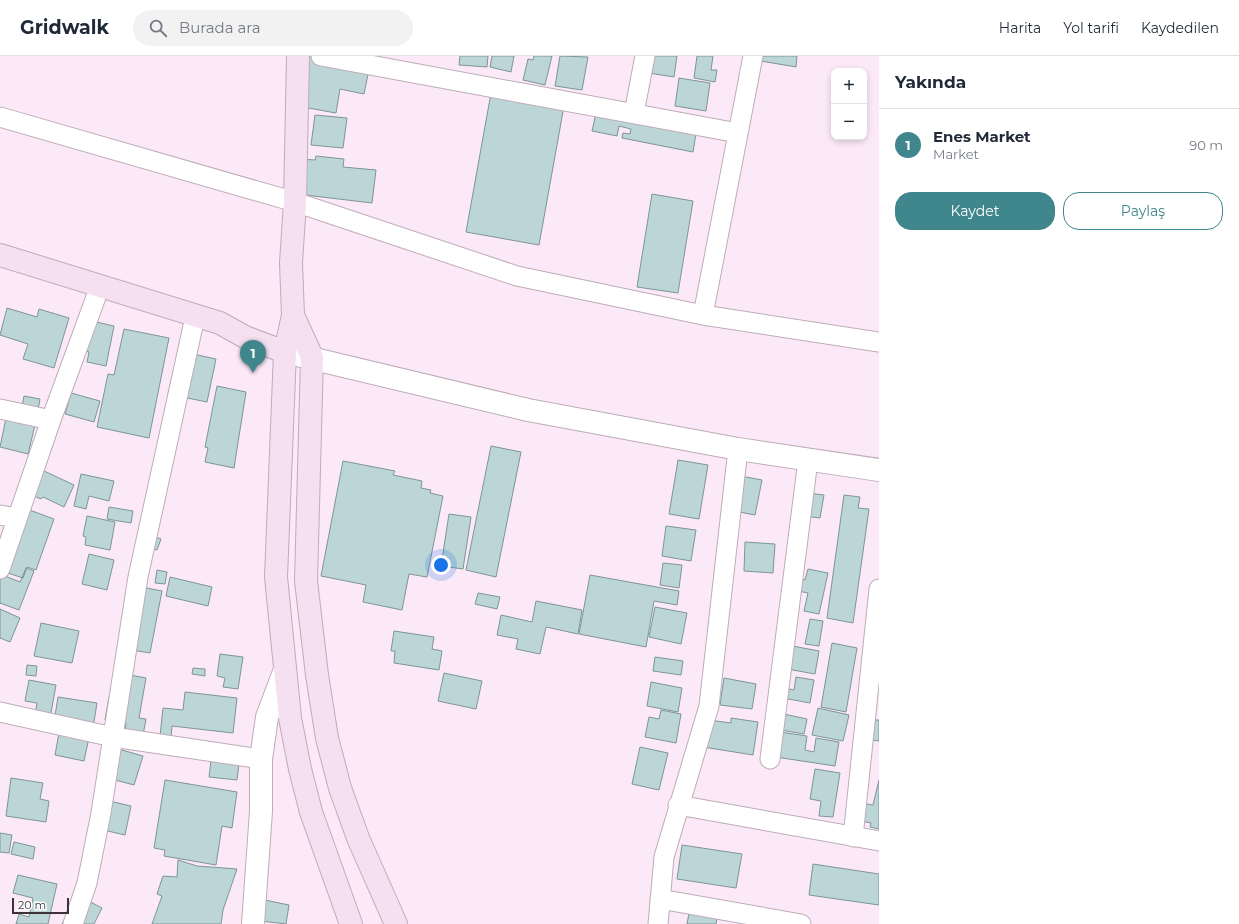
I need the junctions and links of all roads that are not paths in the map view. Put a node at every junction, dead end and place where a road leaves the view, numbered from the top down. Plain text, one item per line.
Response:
1 (298, 56) edge
2 (321, 56) edge
3 (645, 56) edge
4 (753, 56) edge
5 (634, 113) junction
6 (0, 117) edge
7 (738, 133) junction
8 (295, 202) junction
9 (0, 255) edge
10 (0, 269) edge
11 (96, 296) junction
12 (292, 315) junction
13 (703, 315) junction
14 (193, 326) junction
15 (245, 337) junction
16 (879, 342) edge
17 (285, 352) junction
18 (312, 357) junction
19 (0, 409) edge
20 (51, 420) junction
21 (738, 449) junction
22 (808, 460) junction
23 (879, 470) edge
24 (9, 516) edge
25 (0, 569) edge
26 (879, 589) edge
27 (284, 672) junction
28 (0, 712) edge
29 (873, 713) edge
30 (113, 737) junction
31 (260, 759) junction
32 (770, 760) dead end
33 (678, 805) junction
34 (853, 837) junction
35 (879, 841) edge
36 (660, 900) junction
37 (73, 924) edge
38 (253, 924) edge
39 (351, 924) edge
40 (396, 924) edge
41 (658, 924) edge
42 (801, 924) edge

1 - 8 main road
2 - 5 street
3 - 5 street
4 - 7 street
5 - 7 street
6 - 8 street
7 - 13 street
8 - 12 main road
8 - 13 street
9 - 15 main road
10 - 11 main road
11 - 14 main road
11 - 20 street
12 - 17 main road
12 - 18 main road
13 - 16 street
14 - 15 main road
14 - 30 street
15 - 17 main road
17 - 18 street
17 - 27 main road
18 - 21 street
18 - 40 main road
19 - 20 street
20 - 24 street
21 - 22 street
21 - 33 street
22 - 23 street
22 - 32 street
24 - 25 street
26 - 29 street
27 - 31 street
27 - 39 main road
28 - 30 street
29 - 34 street
30 - 31 street
30 - 37 street
31 - 38 street
33 - 34 street
33 - 36 street
34 - 35 street
36 - 41 street
36 - 42 street

